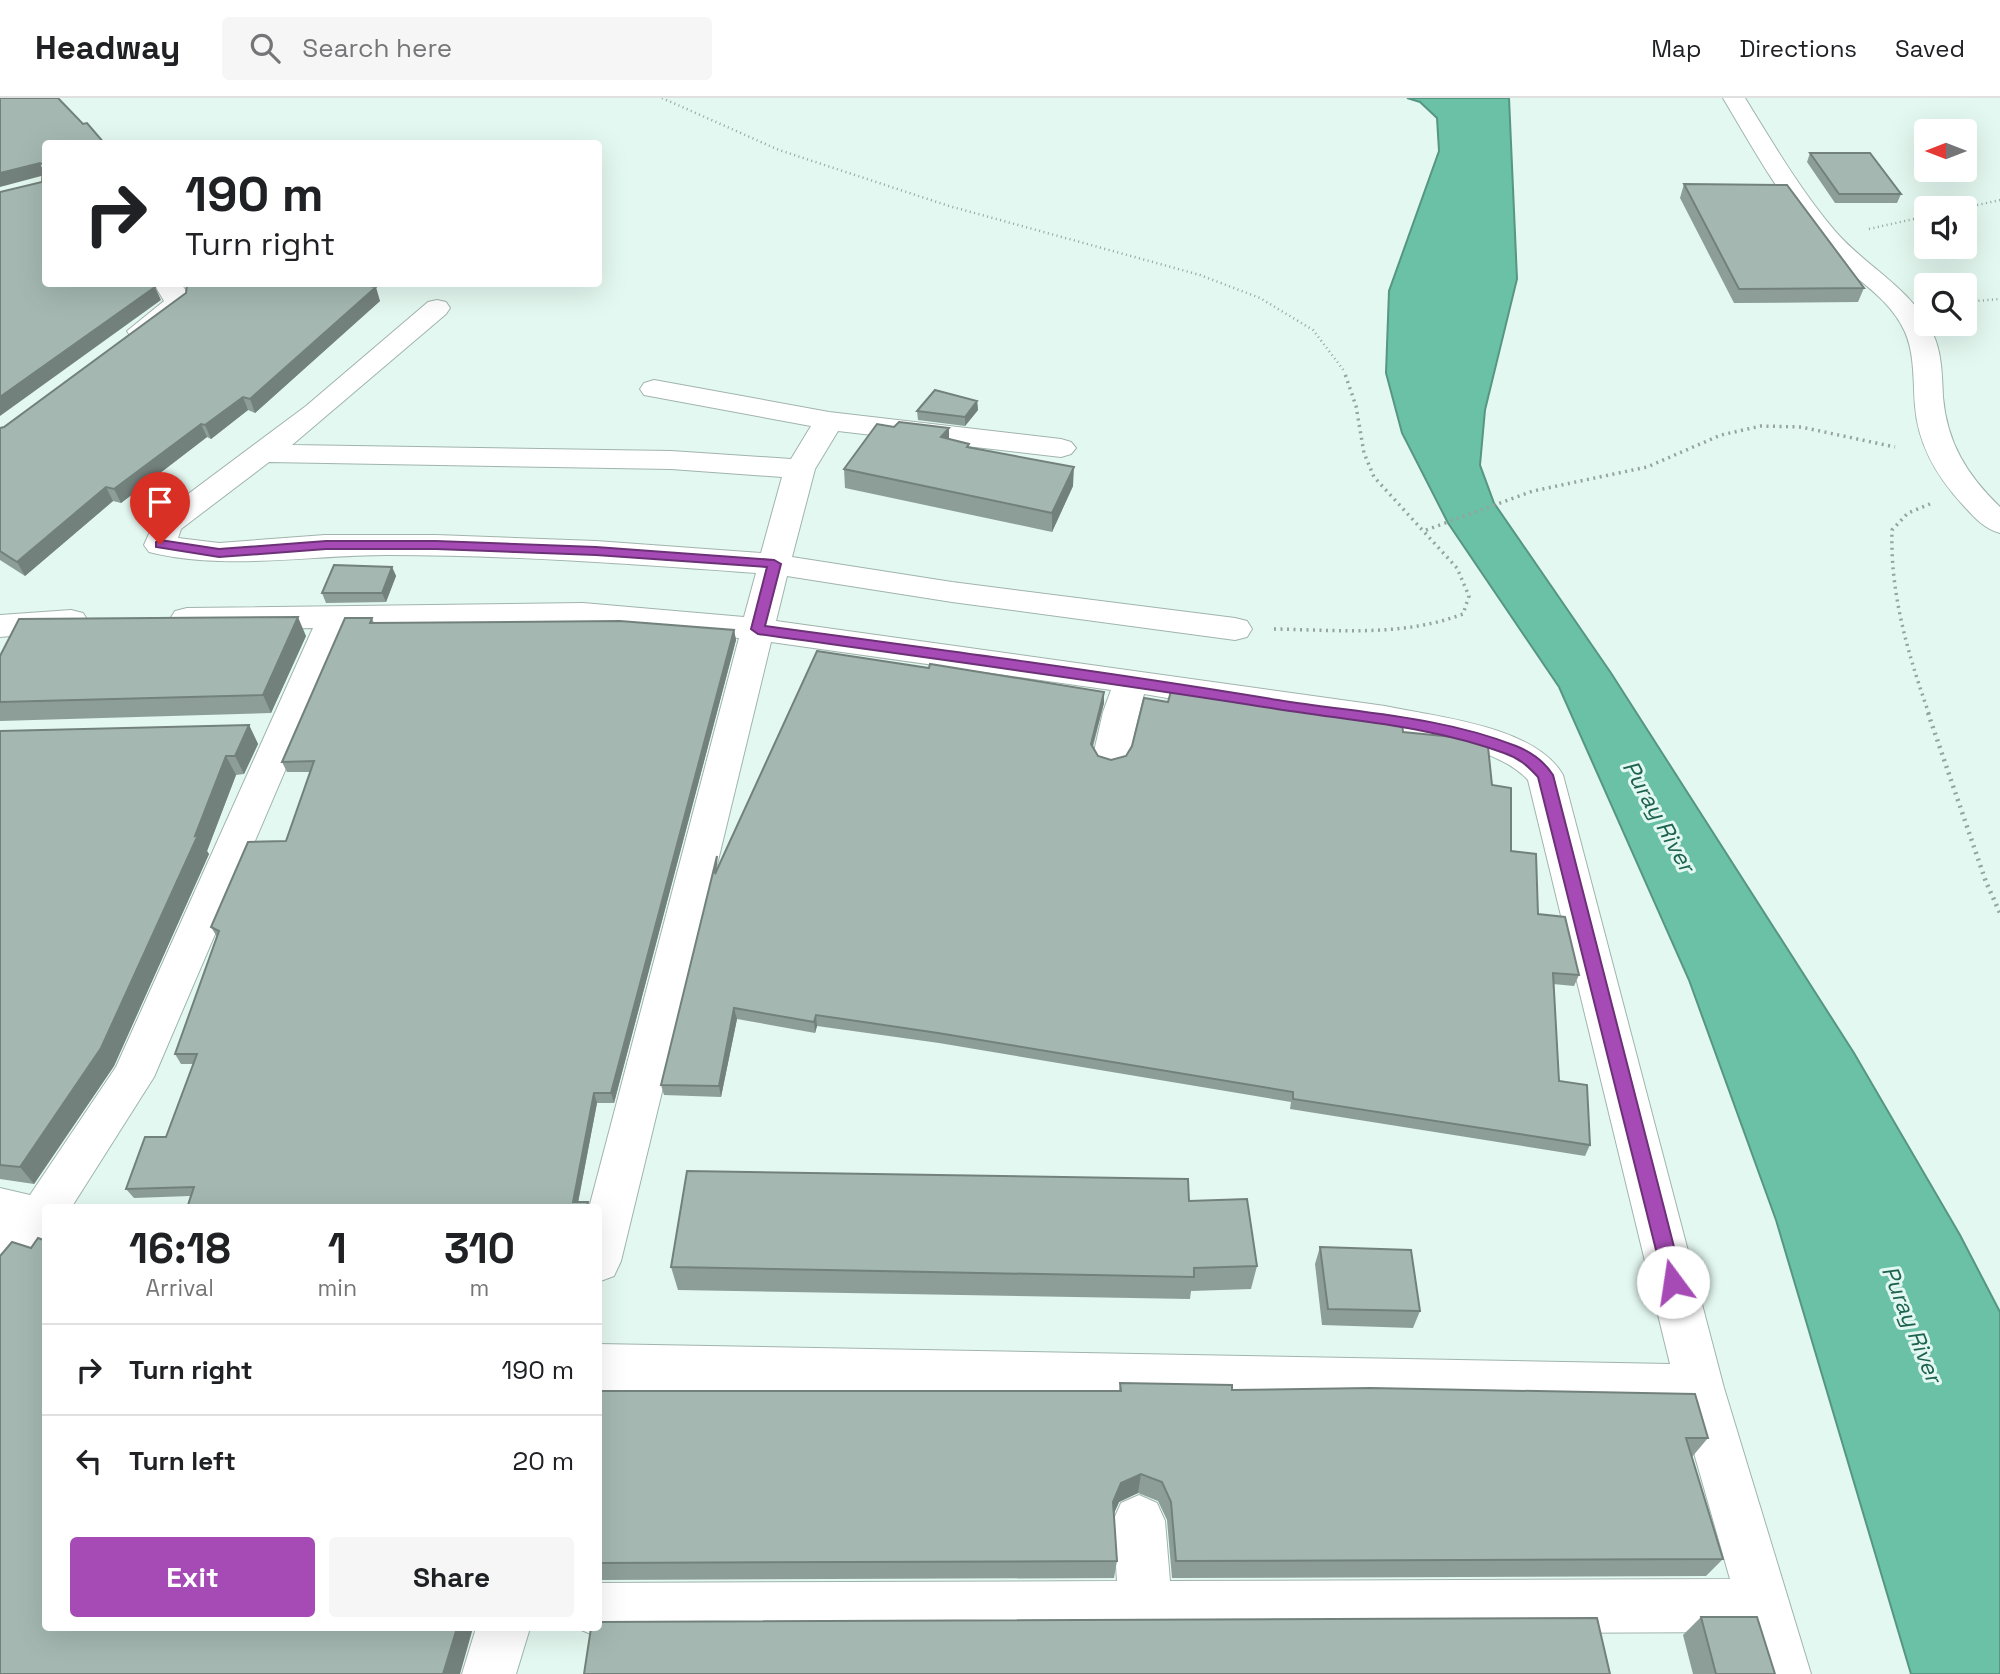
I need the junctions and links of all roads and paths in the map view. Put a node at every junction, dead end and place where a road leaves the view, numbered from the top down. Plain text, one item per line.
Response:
1 (662, 98) edge
2 (1734, 98) edge
3 (2000, 200) edge
4 (1977, 205) edge
5 (1914, 219) edge
6 (1827, 238) junction
7 (170, 287) edge
8 (2000, 299) edge
9 (1977, 301) edge
10 (437, 309) dead end
11 (121, 345) edge
12 (654, 389) dead end
13 (829, 421) junction
14 (1061, 448) dead end
15 (261, 453) junction
16 (1942, 458) junction
17 (800, 470) junction
18 (1969, 495) junction
19 (2000, 524) edge
20 (1426, 530) junction
21 (774, 564) junction
22 (335, 615) junction
23 (160, 619) edge
24 (106, 620) edge
25 (0, 626) edge
26 (758, 629) junction
27 (1235, 629) joint
28 (1132, 681) junction
29 (283, 728) junction
30 (244, 729) edge
31 (1111, 756) dead end
32 (2000, 912) edge
33 (35, 1212) edge
34 (602, 1245) edge
35 (0, 1262) edge
36 (602, 1367) edge
37 (1700, 1388) junction
38 (1139, 1521) dead end
39 (1764, 1605) junction
40 (1146, 1608) junction
41 (602, 1610) edge
42 (502, 1631) edge
43 (489, 1674) edge
44 (1784, 1674) edge

1 - 20 path
2 - 6 street
3 - 4 path
5 - 6 path
6 - 16 street
7 - 11 street
8 - 9 path
10 - 15 street
12 - 13 street
13 - 14 street
13 - 17 street
15 - 17 street
15 - 21 street
16 - 18 street
16 - 20 path
17 - 21 street
18 - 19 street
18 - 32 path
20 - 27 path
21 - 26 street
21 - 27 street
22 - 23 street
22 - 26 street
22 - 29 street
24 - 25 street
26 - 28 street
26 - 34 street
28 - 31 street
28 - 37 street
29 - 30 street
29 - 33 street
33 - 35 street
36 - 37 street
37 - 39 street
38 - 40 street
39 - 40 street
39 - 44 street
40 - 41 street
42 - 43 street

